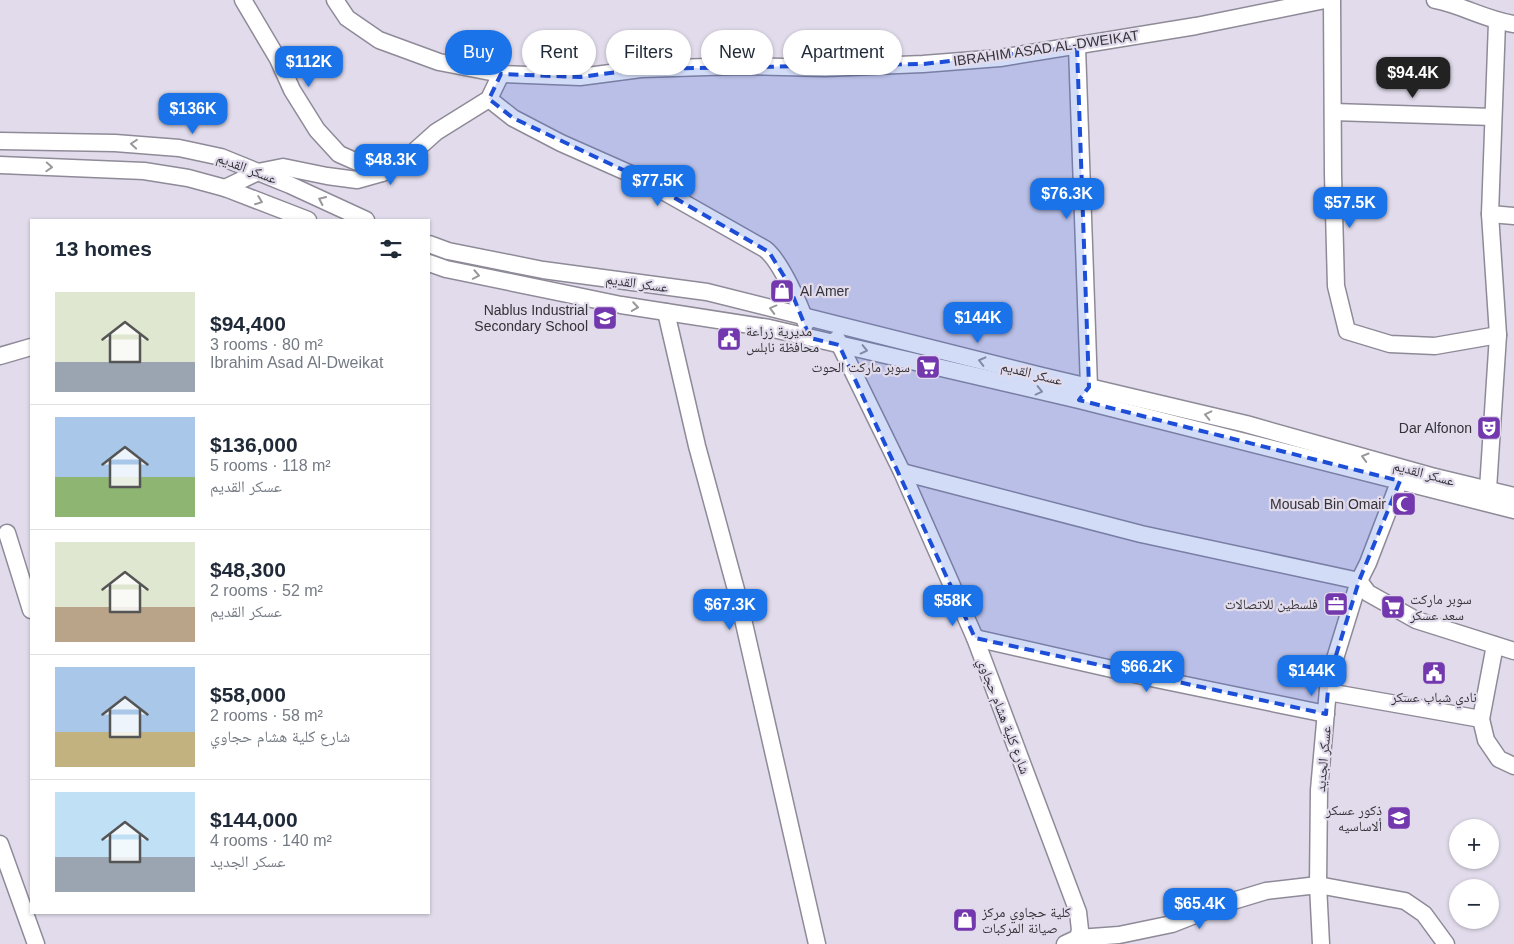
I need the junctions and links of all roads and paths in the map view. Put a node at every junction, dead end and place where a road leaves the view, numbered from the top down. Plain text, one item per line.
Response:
1 (243, 0) edge
2 (335, 0) edge
3 (1325, 0) edge
4 (1332, 0) edge
5 (1435, 0) edge
6 (1497, 22) junction
7 (1514, 24) edge
8 (1077, 47) junction
9 (445, 63) edge
10 (512, 74) edge
11 (501, 75) edge
12 (489, 99) junction
13 (1333, 112) junction
14 (1493, 117) junction
15 (0, 141) edge
16 (0, 165) edge
17 (258, 172) junction
18 (382, 173) junction
19 (225, 188) junction
20 (1490, 214) junction
21 (1514, 216) edge
22 (305, 219) edge
23 (364, 219) edge
24 (430, 244) edge
25 (430, 264) edge
26 (666, 312) junction
27 (804, 317) junction
28 (829, 323) junction
29 (1498, 335) junction
30 (810, 338) junction
31 (839, 345) junction
32 (30, 347) edge
33 (0, 356) edge
34 (1089, 387) junction
35 (1079, 400) junction
36 (902, 472) junction
37 (1402, 474) junction
38 (1488, 489) junction
39 (1514, 496) edge
40 (1514, 510) edge
41 (8, 533) edge
42 (1359, 581) junction
43 (30, 607) edge
44 (975, 638) junction
45 (1495, 645) junction
46 (1514, 650) edge
47 (1328, 692) junction
48 (1326, 714) junction
49 (1481, 719) junction
50 (1514, 766) edge
51 (0, 844) edge
52 (1318, 885) junction
53 (1071, 941) edge
54 (36, 944) edge
55 (817, 944) edge
56 (1321, 944) edge
57 (1446, 944) edge

1 - 18 street
2 - 9 street, IBRAHIM ASAD AL-DWEIKAT
3 - 8 street, IBRAHIM ASAD AL-DWEIKAT
4 - 13 street
5 - 6 street
6 - 7 street
6 - 14 street
8 - 10 street, IBRAHIM ASAD AL-DWEIKAT
8 - 34 street
11 - 12 street
12 - 18 street
12 - 27 street
13 - 14 street
13 - 29 street
14 - 20 street
17 -> 15 street, عسكر القديم
16 -> 19 street, عسكر القديم
17 - 18 street
17 - 19 street
23 -> 17 street, عسكر القديم
19 -> 22 street, عسكر القديم
20 - 21 street
20 - 29 street
27 -> 24 street, عسكر القديم
25 -> 26 street, عسكر القديم
26 - 30 street, عسكر القديم
26 - 55 street
27 - 28 street, عسكر القديم
27 - 30 street
28 - 31 street, شارع كلية هشام حجاوي
34 -> 28 street, عسكر القديم
29 - 38 street
30 - 31 street, عسكر القديم
31 -> 35 street, عسكر القديم
31 - 36 street, شارع كلية هشام حجاوي
32 - 33 street
34 - 35 street
37 -> 34 street, عسكر القديم
35 - 37 street, عسكر القديم
36 - 42 street
36 - 44 street, شارع كلية هشام حجاوي
37 - 38 street, عسكر القديم
37 - 40 street, عسكر القديم
37 - 42 street, عسكر الجديد
38 - 39 street, عسكر القديم
41 - 43 street
42 - 45 street
42 - 47 street, عسكر الجديد
44 - 48 street
44 - 53 street, شارع كلية هشام حجاوي
45 - 46 street
45 - 49 street
47 - 48 street, عسكر الجديد
47 - 49 street
48 - 52 street, عسكر الجديد
49 - 50 street
51 - 54 street
52 - 53 street
52 - 56 street, عسكر الجديد
52 - 57 street

